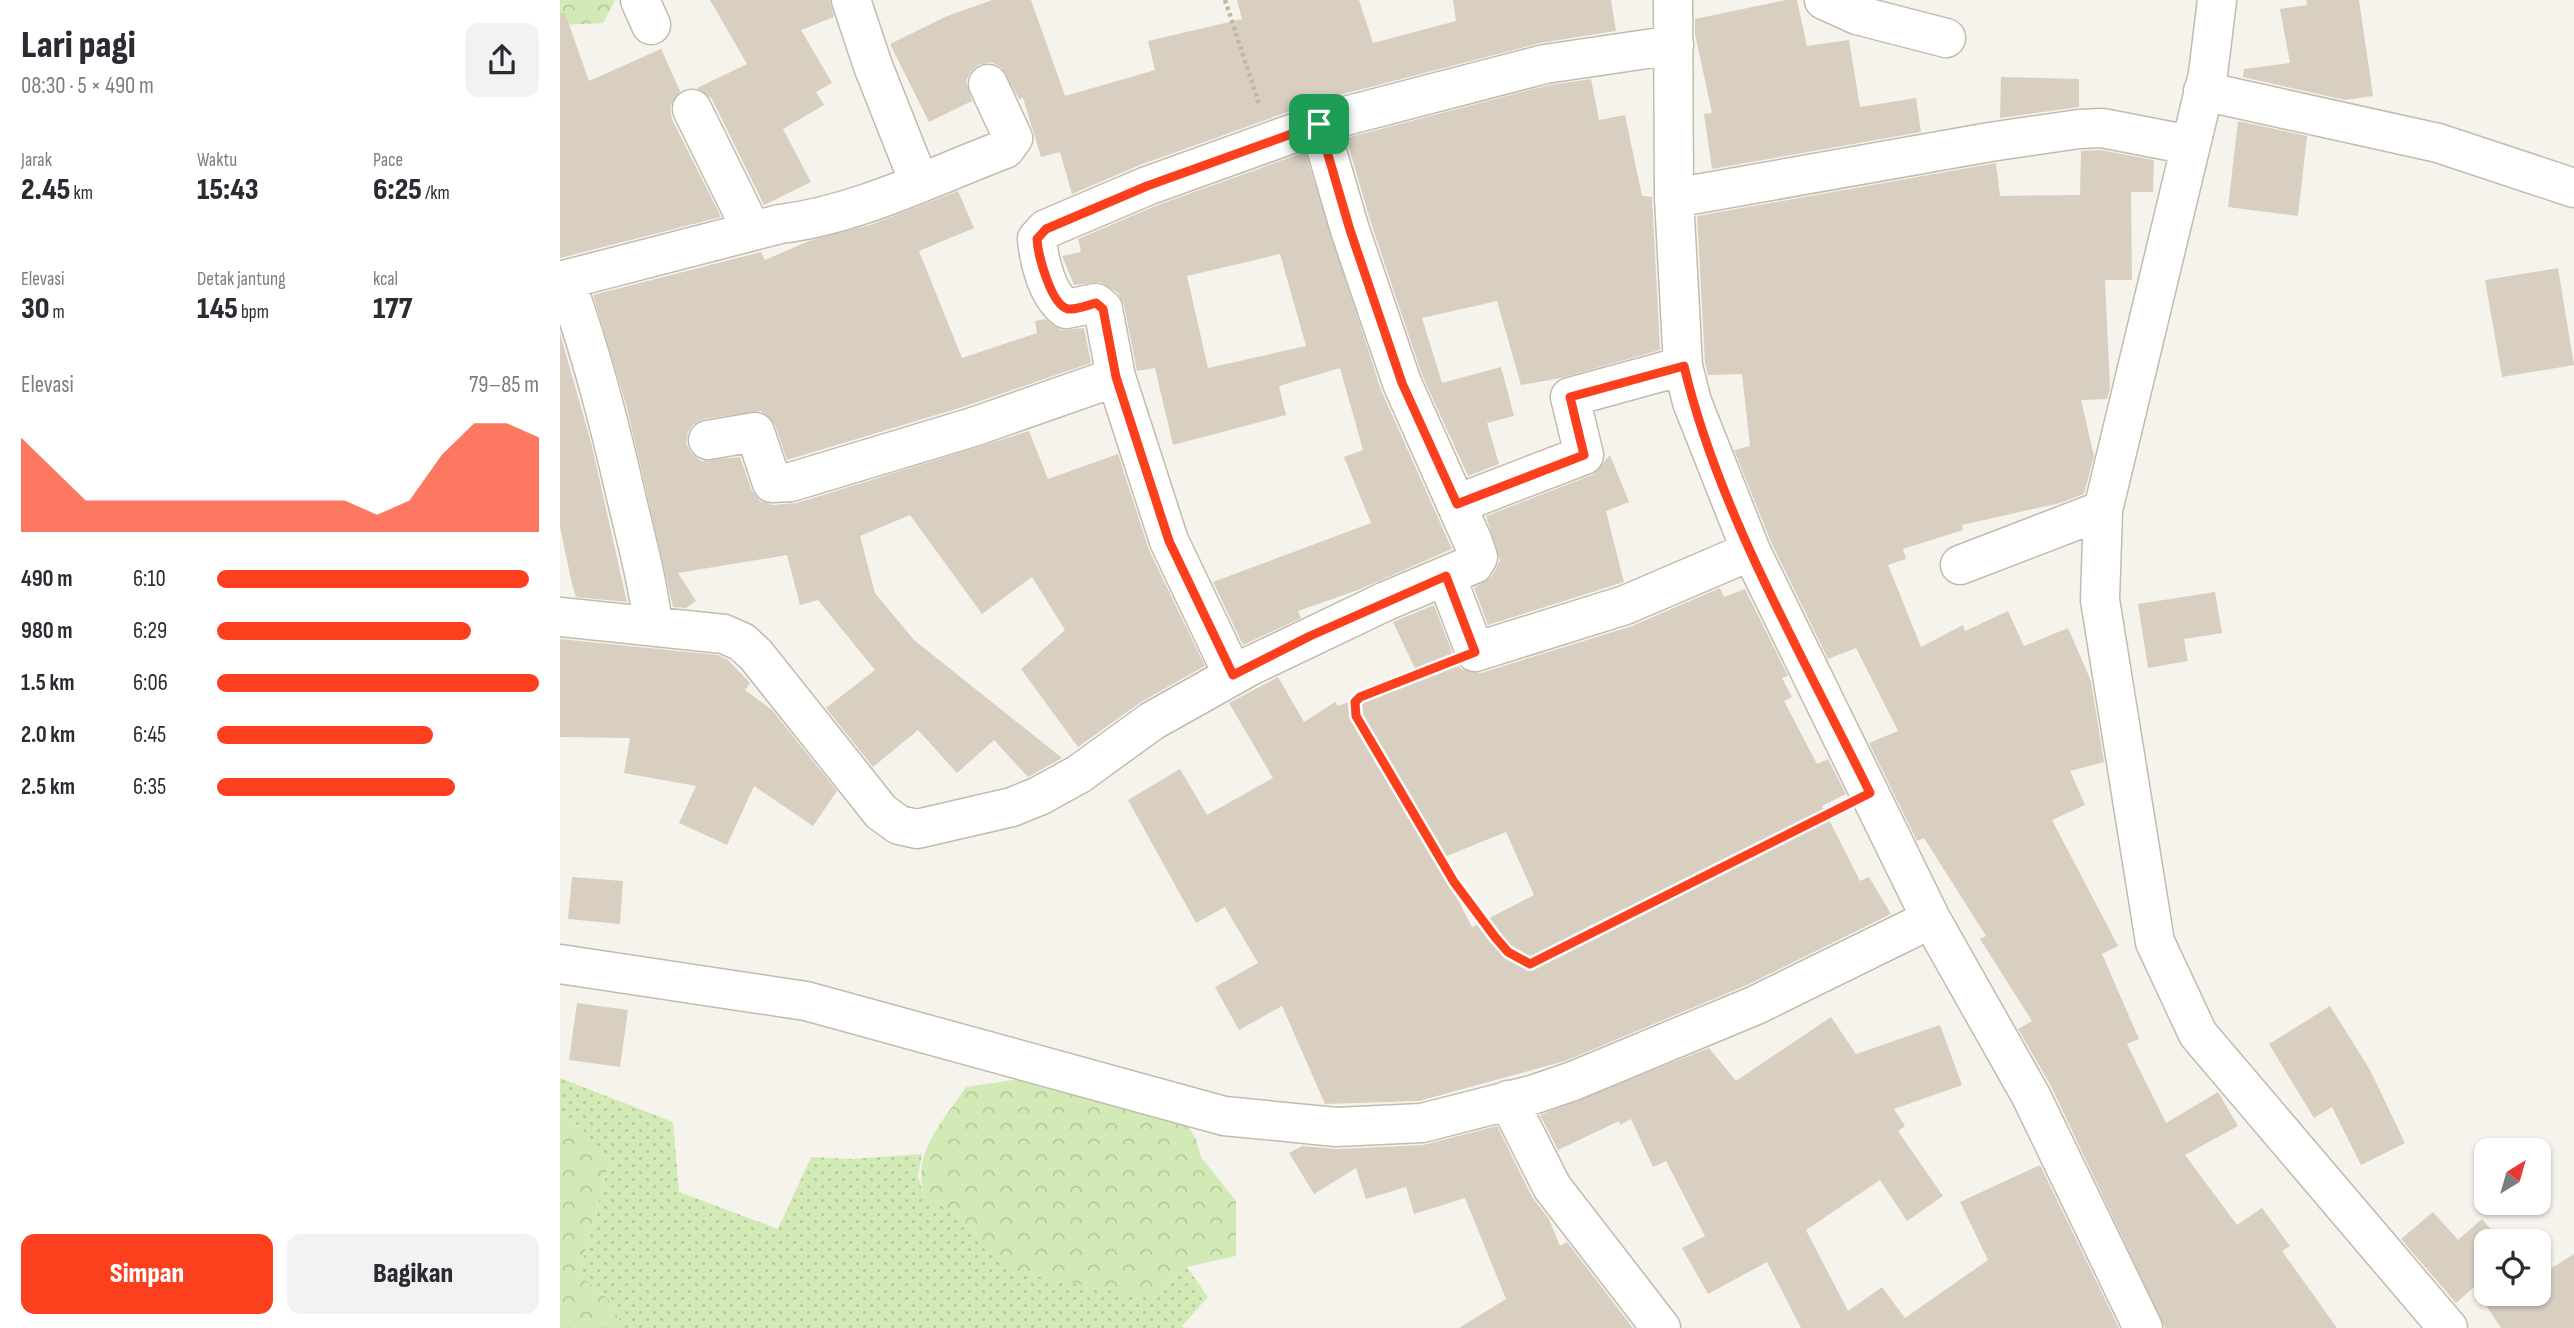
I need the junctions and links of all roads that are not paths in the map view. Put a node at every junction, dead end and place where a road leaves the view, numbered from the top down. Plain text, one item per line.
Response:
1 (852, 0) edge
2 (1673, 0) edge
3 (1825, 0) edge
4 (2217, 0) edge
5 (1947, 38) dead end
6 (1674, 45) junction
7 (988, 84) dead end
8 (2203, 91) junction
9 (692, 109) dead end
10 (1319, 124) junction
11 (2190, 145) junction
12 (919, 182) junction
13 (2574, 188) edge
14 (1674, 198) junction
15 (752, 231) junction
16 (563, 281) edge
17 (1684, 366) junction
18 (1116, 377) junction
19 (709, 440) dead end
20 (1457, 504) junction
21 (2103, 510) junction
22 (1751, 551) junction
23 (1960, 565) dead end
24 (1446, 576) junction
25 (560, 617) edge
26 (653, 626) junction
27 (1233, 675) junction
28 (1931, 919) junction
29 (560, 964) edge
30 (1508, 1100) junction
31 (1661, 1328) edge
32 (2143, 1328) edge
33 (2448, 1328) edge

1 - 12 street
2 - 6 street
3 - 5 street
4 - 8 street
6 - 10 street
6 - 14 street
7 - 12 street
8 - 11 street
8 - 13 street
9 - 15 street
10 - 18 street
10 - 20 street
11 - 14 street
11 - 21 street
12 - 15 street
14 - 17 street
15 - 16 street
16 - 26 street
17 - 20 street
17 - 22 street
18 - 19 street
18 - 27 street
20 - 24 street
21 - 23 street
21 - 33 street
22 - 24 street
22 - 28 street
24 - 27 street
25 - 26 street
26 - 27 street
28 - 30 street
28 - 32 street
29 - 30 street
30 - 31 street

